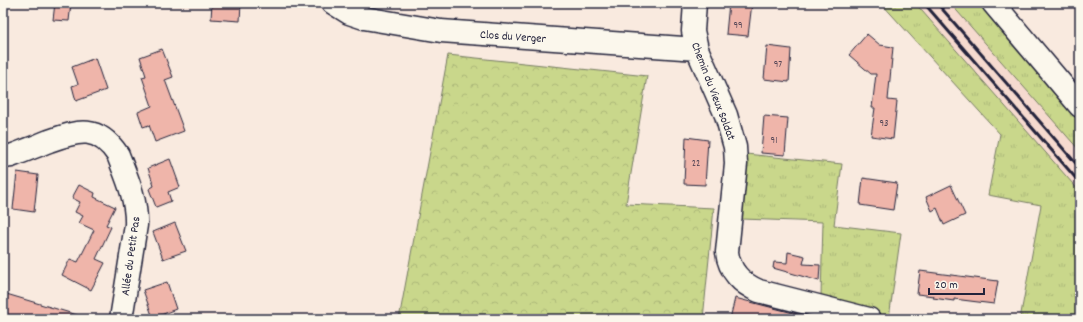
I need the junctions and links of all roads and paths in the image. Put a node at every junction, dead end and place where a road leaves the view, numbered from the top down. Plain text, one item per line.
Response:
1 (333, 3) edge
2 (695, 3) edge
3 (993, 3) edge
4 (697, 49) junction
5 (1080, 106) edge
6 (3, 157) edge
7 (120, 319) edge
8 (869, 319) edge

1 - 4 street, Clos du Verger
2 - 4 street, Chemin du Vieux Soldat
3 - 5 street
4 - 8 street, Chemin du Vieux Soldat
6 - 7 street, Allée du Petit Pas

